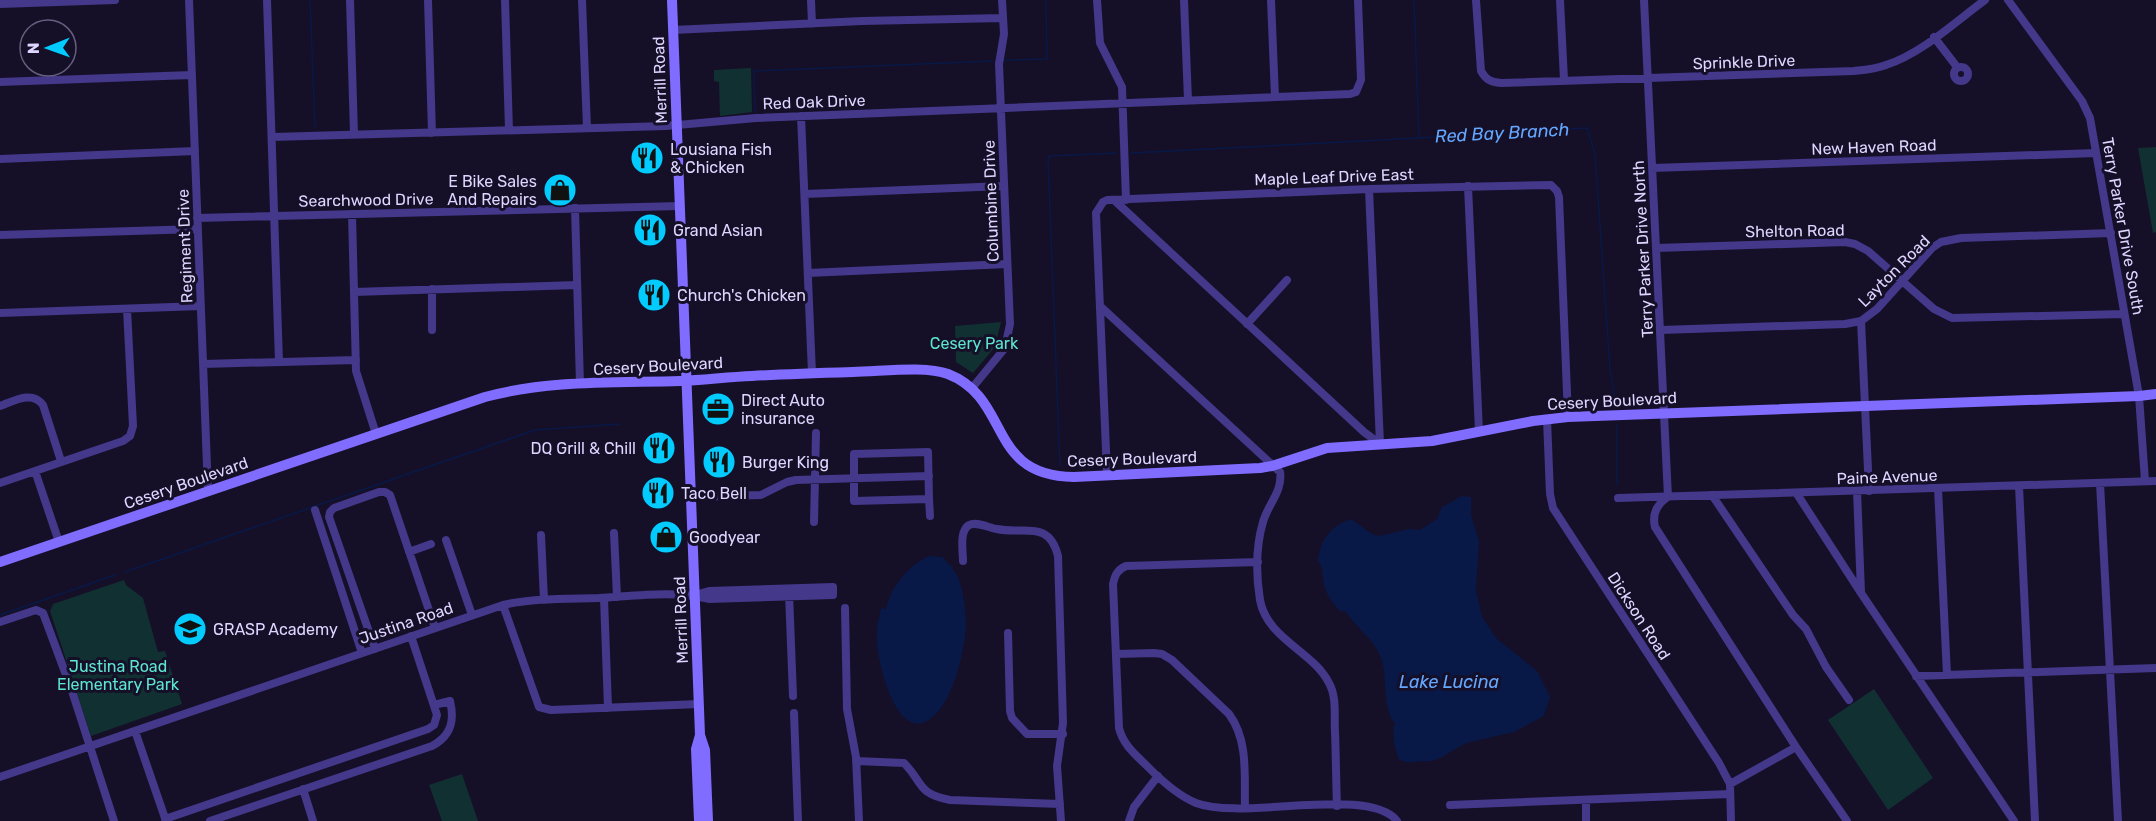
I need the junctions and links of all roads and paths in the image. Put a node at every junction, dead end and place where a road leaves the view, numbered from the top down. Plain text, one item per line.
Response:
1 (115, 0) edge
2 (189, 0) edge
3 (267, 0) edge
4 (350, 0) edge
5 (428, 0) edge
6 (505, 0) edge
7 (582, 0) edge
8 (672, 0) edge
9 (811, 0) edge
10 (1002, 0) edge
11 (1097, 0) edge
12 (1184, 0) edge
13 (1271, 0) edge
14 (1358, 0) edge
15 (1476, 0) edge
16 (1560, 0) edge
17 (1644, 0) edge
18 (1985, 0) edge
19 (2008, 0) edge
20 (0, 4) edge
21 (1003, 18) junction
22 (812, 24) junction
23 (673, 30) junction
24 (1934, 37) junction
25 (1957, 68) dead end
26 (191, 75) junction
27 (1648, 79) junction
28 (1564, 80) junction
29 (0, 82) edge
30 (1275, 97) junction
31 (1188, 100) junction
32 (1123, 103) junction
33 (1001, 108) junction
34 (801, 116) junction
35 (677, 126) junction
36 (587, 128) junction
37 (509, 130) junction
38 (432, 133) junction
39 (354, 134) junction
40 (272, 137) junction
41 (195, 151) junction
42 (2096, 153) junction
43 (0, 159) edge
44 (1652, 168) junction
45 (1004, 186) junction
46 (1468, 186) junction
47 (1370, 189) junction
48 (805, 194) junction
49 (1114, 200) junction
50 (1126, 200) junction
51 (680, 206) junction
52 (574, 208) junction
53 (352, 214) junction
54 (274, 216) junction
55 (197, 218) junction
56 (198, 229) junction
57 (2111, 233) junction
58 (0, 235) edge
59 (1656, 248) junction
60 (1007, 264) junction
61 (808, 273) junction
62 (1287, 280) dead end
63 (1902, 281) junction
64 (577, 285) junction
65 (432, 289) junction
66 (354, 292) junction
67 (201, 306) junction
68 (1101, 307) junction
69 (127, 309) junction
70 (0, 313) edge
71 (2124, 314) junction
72 (1861, 321) junction
73 (1246, 324) junction
74 (432, 330) dead end
75 (1660, 330) junction
76 (356, 360) junction
77 (279, 362) junction
78 (203, 364) junction
79 (812, 373) junction
80 (687, 381) junction
81 (580, 384) junction
82 (972, 388) junction
83 (2156, 394) edge
84 (2139, 396) junction
85 (0, 406) edge
86 (1866, 407) junction
87 (1664, 414) junction
88 (1568, 417) junction
89 (1547, 419) junction
90 (1479, 432) junction
91 (816, 433) dead end
92 (376, 434) junction
93 (1380, 444) junction
94 (61, 461) junction
95 (1272, 466) junction
96 (35, 471) junction
97 (1107, 474) junction
98 (928, 476) junction
99 (854, 478) junction
100 (815, 479) junction
101 (2156, 481) edge
102 (2145, 482) junction
103 (0, 483) edge
104 (2100, 483) junction
105 (2019, 486) junction
106 (1938, 488) junction
107 (1857, 491) junction
108 (1869, 491) junction
109 (208, 492) junction
110 (1797, 494) junction
111 (1712, 495) junction
112 (692, 497) junction
113 (1668, 497) junction
114 (929, 498) junction
115 (1618, 498) dead end
116 (315, 510) dead end
117 (930, 516) dead end
118 (814, 522) dead end
119 (614, 533) dead end
120 (541, 535) dead end
121 (446, 540) dead end
122 (60, 542) junction
123 (431, 544) dead end
124 (409, 552) junction
125 (963, 561) dead end
126 (0, 562) edge
127 (1258, 562) junction
128 (788, 588) junction
129 (1861, 593) junction
130 (695, 595) junction
131 (616, 597) junction
132 (789, 597) junction
133 (604, 598) junction
134 (544, 600) junction
135 (503, 605) junction
136 (845, 608) dead end
137 (472, 615) junction
138 (0, 622) edge
139 (435, 628) junction
140 (1008, 633) dead end
141 (411, 636) junction
142 (375, 649) junction
143 (362, 653) junction
144 (1116, 654) junction
145 (2156, 668) edge
146 (2110, 670) junction
147 (2029, 673) junction
148 (1916, 675) junction
149 (1947, 675) junction
150 (793, 696) dead end
151 (1849, 700) dead end
152 (699, 704) junction
153 (434, 705) junction
154 (608, 708) junction
155 (794, 713) dead end
156 (135, 731) junction
157 (1063, 734) junction
158 (700, 735) junction
159 (89, 746) junction
160 (1796, 747) junction
161 (856, 761) junction
162 (1, 774) edge
163 (1158, 776) junction
164 (1730, 784) junction
165 (303, 789) junction
166 (1730, 794) junction
167 (1586, 801) junction
168 (1060, 804) junction
169 (1450, 805) dead end
170 (1337, 806) junction
171 (1245, 808) junction
172 (166, 820) edge
173 (114, 821) edge
174 (210, 821) edge
175 (313, 821) edge
176 (699, 821) edge
177 (708, 821) edge
178 (798, 821) edge
179 (859, 821) edge
180 (1061, 821) edge
181 (1129, 821) edge
182 (1397, 821) edge
183 (1586, 821) edge
184 (1731, 821) edge
185 (1847, 821) edge
186 (2014, 821) edge
187 (2035, 821) edge
188 (2118, 821) edge

1 - 20 street
2 - 26 street, Regiment Drive
3 - 40 street
4 - 39 street
5 - 38 street
6 - 37 street
7 - 36 street
8 - 23 main road, Merrill Road
9 - 22 street
10 - 21 street, Columbine Drive
11 - 32 street
12 - 31 street
13 - 30 street
14 - 30 street, Red Oak Drive
15 - 28 street, Sprinkle Drive
16 - 28 street
17 - 27 street, Terry Parker Drive North
18 - 24 street, Sprinkle Drive
19 - 42 street, Terry Parker Drive South
21 - 22 street
21 - 33 street, Columbine Drive
22 - 23 street
23 - 35 main road, Merrill Road
24 - 25 street
24 - 27 street, Sprinkle Drive
26 - 29 street
26 - 41 street, Regiment Drive
27 - 28 street, Sprinkle Drive
27 - 44 street, Terry Parker Drive North
30 - 31 street, Red Oak Drive
31 - 32 street, Red Oak Drive
32 - 33 street, Red Oak Drive
32 - 50 street
33 - 34 street, Red Oak Drive
33 - 45 street, Columbine Drive
34 - 35 street, Red Oak Drive
34 - 48 street
35 - 36 street, Red Oak Drive
35 - 51 main road, Merrill Road
36 - 37 street, Red Oak Drive
37 - 38 street, Red Oak Drive
38 - 39 street, Red Oak Drive
39 - 40 street, Red Oak Drive
40 - 54 street
41 - 43 street
41 - 55 street, Regiment Drive
42 - 44 street, New Haven Road
42 - 57 street, Terry Parker Drive South
44 - 59 street, Terry Parker Drive North
45 - 48 street
45 - 60 street, Columbine Drive
46 - 47 street, Maple Leaf Drive East
46 - 88 street, Maple Leaf Drive East
46 - 90 street
47 - 50 street, Maple Leaf Drive East
47 - 93 street
48 - 61 street
49 - 50 street, Maple Leaf Drive East
49 - 68 street
49 - 73 street
51 - 52 street, Searchwood Drive
51 - 80 main road, Merrill Road
52 - 53 street, Searchwood Drive
52 - 64 street
53 - 54 street, Searchwood Drive
53 - 66 street
54 - 55 street, Searchwood Drive
54 - 77 street
55 - 56 street, Regiment Drive
56 - 58 street
56 - 67 street, Regiment Drive
57 - 63 street, Layton Road
57 - 71 street, Terry Parker Drive South
59 - 63 street, Shelton Road
59 - 75 street, Terry Parker Drive North
60 - 61 street
60 - 82 street, Columbine Drive
61 - 79 street
62 - 73 street
63 - 71 street, Shelton Road
63 - 72 street, Layton Road
64 - 65 street
64 - 81 street
65 - 66 street
65 - 74 street
66 - 76 street
67 - 69 street
67 - 78 street, Regiment Drive
68 - 95 street
68 - 97 street
69 - 70 street
69 - 94 street
71 - 84 street, Terry Parker Drive South
72 - 75 street, Layton Road
72 - 86 street
73 - 93 street
75 - 87 street, Terry Parker Drive North
76 - 77 street
76 - 92 street
77 - 78 street
78 - 109 street, Regiment Drive
79 - 80 main road, Cesery Boulevard
79 - 82 main road, Cesery Boulevard
80 - 81 main road, Cesery Boulevard
80 - 112 main road, Merrill Road
81 - 92 main road, Cesery Boulevard
82 - 97 main road, Cesery Boulevard
83 - 84 main road, Cesery Boulevard
84 - 86 main road, Cesery Boulevard
84 - 102 street, Terry Parker Drive South
85 - 94 street
86 - 87 main road, Cesery Boulevard
86 - 108 street
87 - 88 main road, Cesery Boulevard
87 - 113 street, Terry Parker Drive North
88 - 89 main road, Cesery Boulevard
89 - 90 main road, Cesery Boulevard
89 - 164 street, Dickson Road
90 - 93 main road, Cesery Boulevard
91 - 100 street
92 - 109 main road, Cesery Boulevard
93 - 95 main road, Cesery Boulevard
94 - 96 street
95 - 97 main road, Cesery Boulevard
95 - 127 street
96 - 103 street
96 - 122 street
98 - 99 street
98 - 99 street
98 - 114 street
99 - 100 street
99 - 114 street
100 - 112 street
100 - 118 street
101 - 102 street, Paine Avenue
102 - 104 street, Paine Avenue
104 - 105 street, Paine Avenue
104 - 146 street
105 - 106 street, Paine Avenue
105 - 147 street
106 - 108 street, Paine Avenue
106 - 149 street
107 - 108 street, Paine Avenue
107 - 110 street, Paine Avenue
107 - 129 street
109 - 122 main road, Cesery Boulevard
110 - 111 street, Paine Avenue
110 - 129 street
111 - 113 street, Paine Avenue
111 - 151 street
112 - 130 main road, Merrill Road
113 - 115 street, Paine Avenue
113 - 160 street
114 - 117 street
116 - 143 street
119 - 131 street
120 - 134 street
121 - 137 street
122 - 126 main road, Cesery Boulevard
123 - 124 street
124 - 139 street
124 - 142 street
125 - 157 street
127 - 144 street
127 - 170 street
128 - 130 street
128 - 132 street
128 - 132 street
129 - 148 street
130 - 131 street, Justina Road
130 - 132 street
130 - 152 main road, Merrill Road
131 - 133 street, Justina Road
132 - 150 street
133 - 134 street, Justina Road
133 - 154 street
134 - 135 street, Justina Road
135 - 137 street, Justina Road
135 - 154 street
136 - 161 street
137 - 139 street, Justina Road
138 - 159 street
139 - 141 street, Justina Road
140 - 157 street
141 - 142 street, Justina Road
141 - 153 street
142 - 143 street, Justina Road
143 - 156 street, Justina Road
144 - 163 street
144 - 171 street
145 - 146 street
146 - 147 street
146 - 188 street
147 - 149 street
147 - 187 street
148 - 149 street
148 - 186 street
152 - 154 street
152 - 158 main road, Merrill Road
153 - 165 street
153 - 172 street
155 - 178 street
156 - 159 street, Justina Road
156 - 172 street
157 - 168 street
158 - 176 main road, Merrill Road
158 - 177 main road, Merrill Road
159 - 162 street, Justina Road
159 - 173 street
160 - 164 street
160 - 185 street
161 - 168 street
161 - 179 street
163 - 171 street
163 - 181 street
164 - 166 street, Dickson Road
165 - 174 street
165 - 175 street
166 - 167 street
166 - 184 street, Dickson Road
167 - 169 street
167 - 183 street
168 - 180 street
170 - 171 street
170 - 182 street

